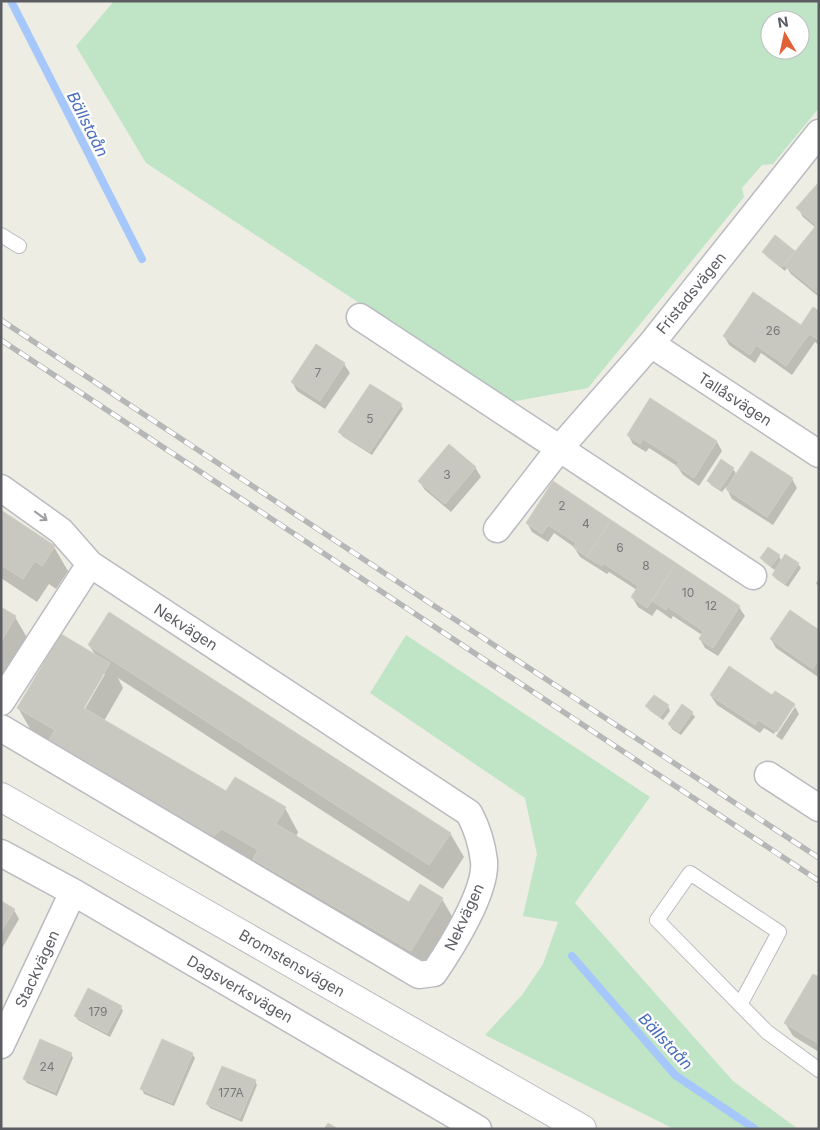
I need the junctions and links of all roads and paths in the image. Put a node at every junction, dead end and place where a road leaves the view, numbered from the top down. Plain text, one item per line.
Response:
1 (819, 133) edge
2 (1, 235) edge
3 (18, 246) dead end
4 (360, 317) dead end
5 (651, 344) junction
6 (559, 449) junction
7 (819, 454) edge
8 (1, 488) edge
9 (497, 529) dead end
10 (90, 564) junction
11 (753, 576) dead end
12 (1, 702) edge
13 (1, 728) edge
14 (768, 775) dead end
15 (1, 797) edge
16 (819, 808) edge
17 (1, 853) edge
18 (73, 892) junction
19 (740, 1005) junction
20 (1, 1045) edge
21 (819, 1070) edge
22 (445, 1120) edge
23 (478, 1129) edge
24 (582, 1129) edge

1 - 5 street, Fristadsvägen
2 - 3 lane
4 - 6 street
5 - 6 street, Fristadsvägen
5 - 7 street, Tallåsvägen
6 - 9 street, Fristadsvägen
6 - 11 street
8 -> 10 street, Nekvägen
10 - 12 street
10 - 13 street, Nekvägen
14 - 16 street
15 - 24 street, Bromstensvägen
17 - 18 street, Dagsverksvägen
18 - 20 street, Stackvägen
18 - 22 street, Dagsverksvägen
19 - 19 lane
19 - 21 lane
22 - 23 street, Dagsverksvägen

